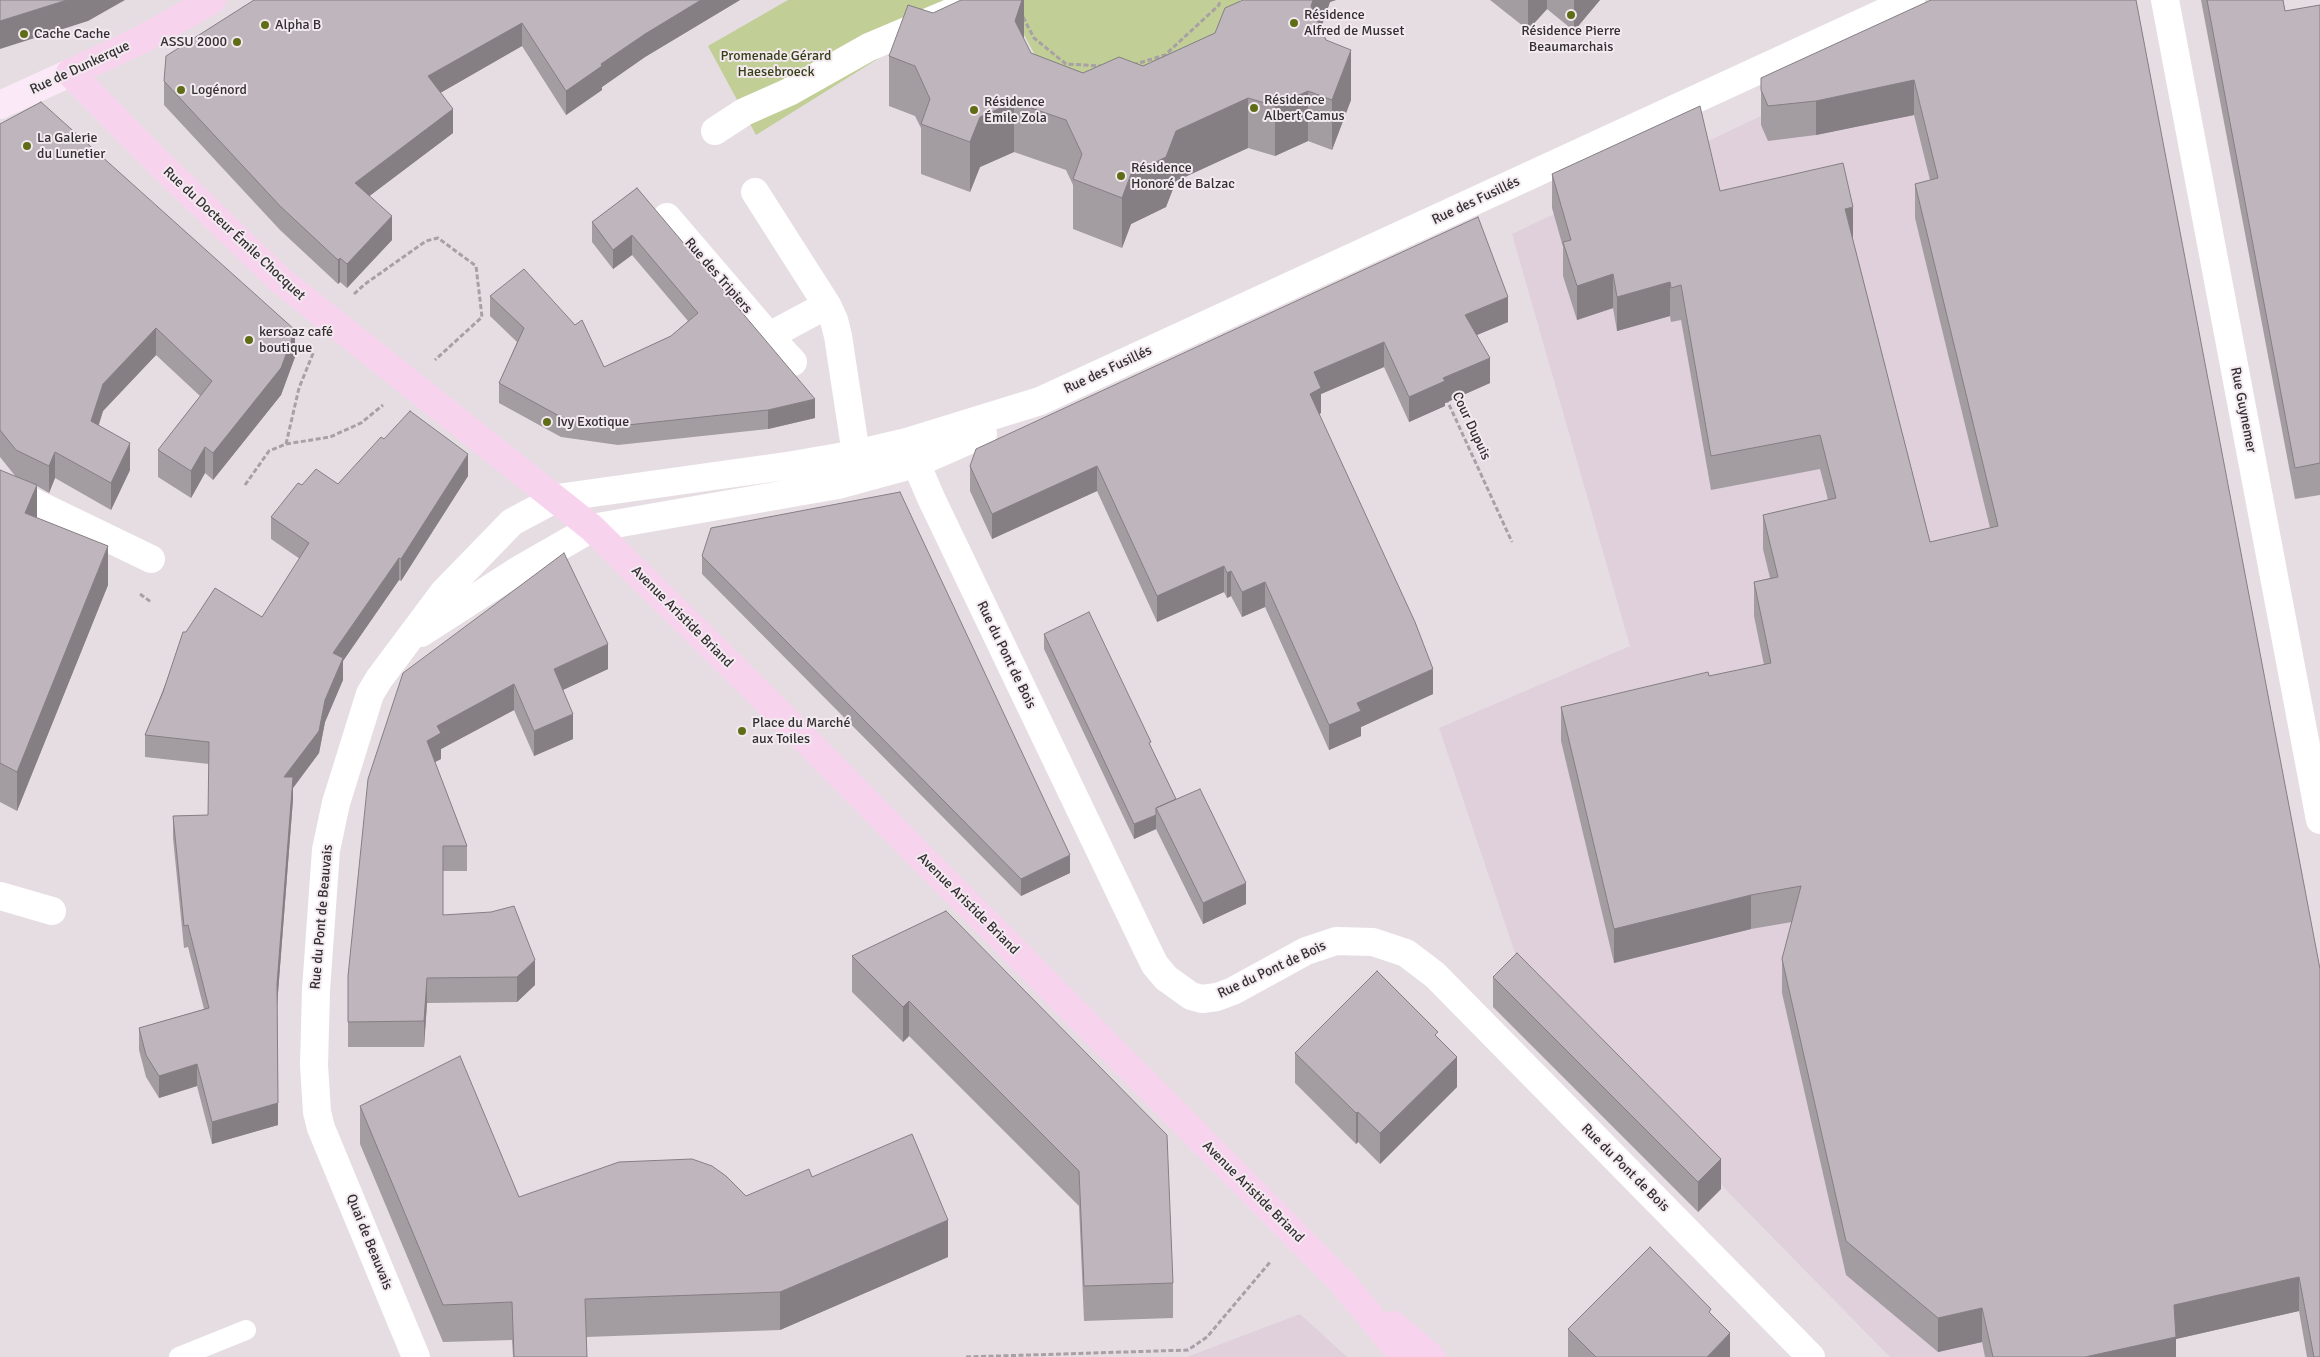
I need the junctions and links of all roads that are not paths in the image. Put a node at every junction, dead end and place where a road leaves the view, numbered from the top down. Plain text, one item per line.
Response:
1 (212, 0) edge
2 (980, 0) edge
3 (1910, 0) edge
4 (2165, 0) edge
5 (70, 72) junction
6 (0, 105) edge
7 (715, 131) dead end
8 (755, 192) dead end
9 (667, 217) dead end
10 (827, 305) junction
11 (769, 336) junction
12 (793, 362) dead end
13 (911, 453) junction
14 (859, 467) junction
15 (0, 486) edge
16 (557, 498) junction
17 (592, 528) junction
18 (151, 559) dead end
19 (405, 644) junction
20 (2320, 820) edge
21 (0, 896) edge
22 (52, 911) dead end
23 (321, 1128) joint
24 (1342, 1282) junction
25 (246, 1330) dead end
26 (179, 1357) edge
27 (416, 1357) edge
28 (1404, 1357) edge
29 (1431, 1357) edge
30 (1811, 1357) edge

1 - 5 main road, Rue de Dunkerque
2 - 7 street
3 - 13 street, Rue des Fusillés
4 - 20 street, Rue Guynemer
5 - 6 main road, Rue de Dunkerque
5 - 16 main road, Rue du Docteur Émile Chocquet
8 - 10 street
9 - 11 street, Rue des Tripiers
10 - 11 street
10 - 14 street
11 - 12 street, Rue des Tripiers
13 - 14 street, Rue des Fusillés
13 - 30 street, Rue du Pont de Bois
14 - 16 street
14 - 17 street
15 - 18 street
16 - 17 main road
16 - 19 street
17 - 19 street
17 - 24 main road, Avenue Aristide Briand
19 - 23 street, Rue du Pont de Beauvais
21 - 22 street
23 - 27 street, Quai de Beauvais
24 - 28 main road, Avenue Aristide Briand
24 - 29 main road, Avenue Aristide Briand
25 - 26 lane

